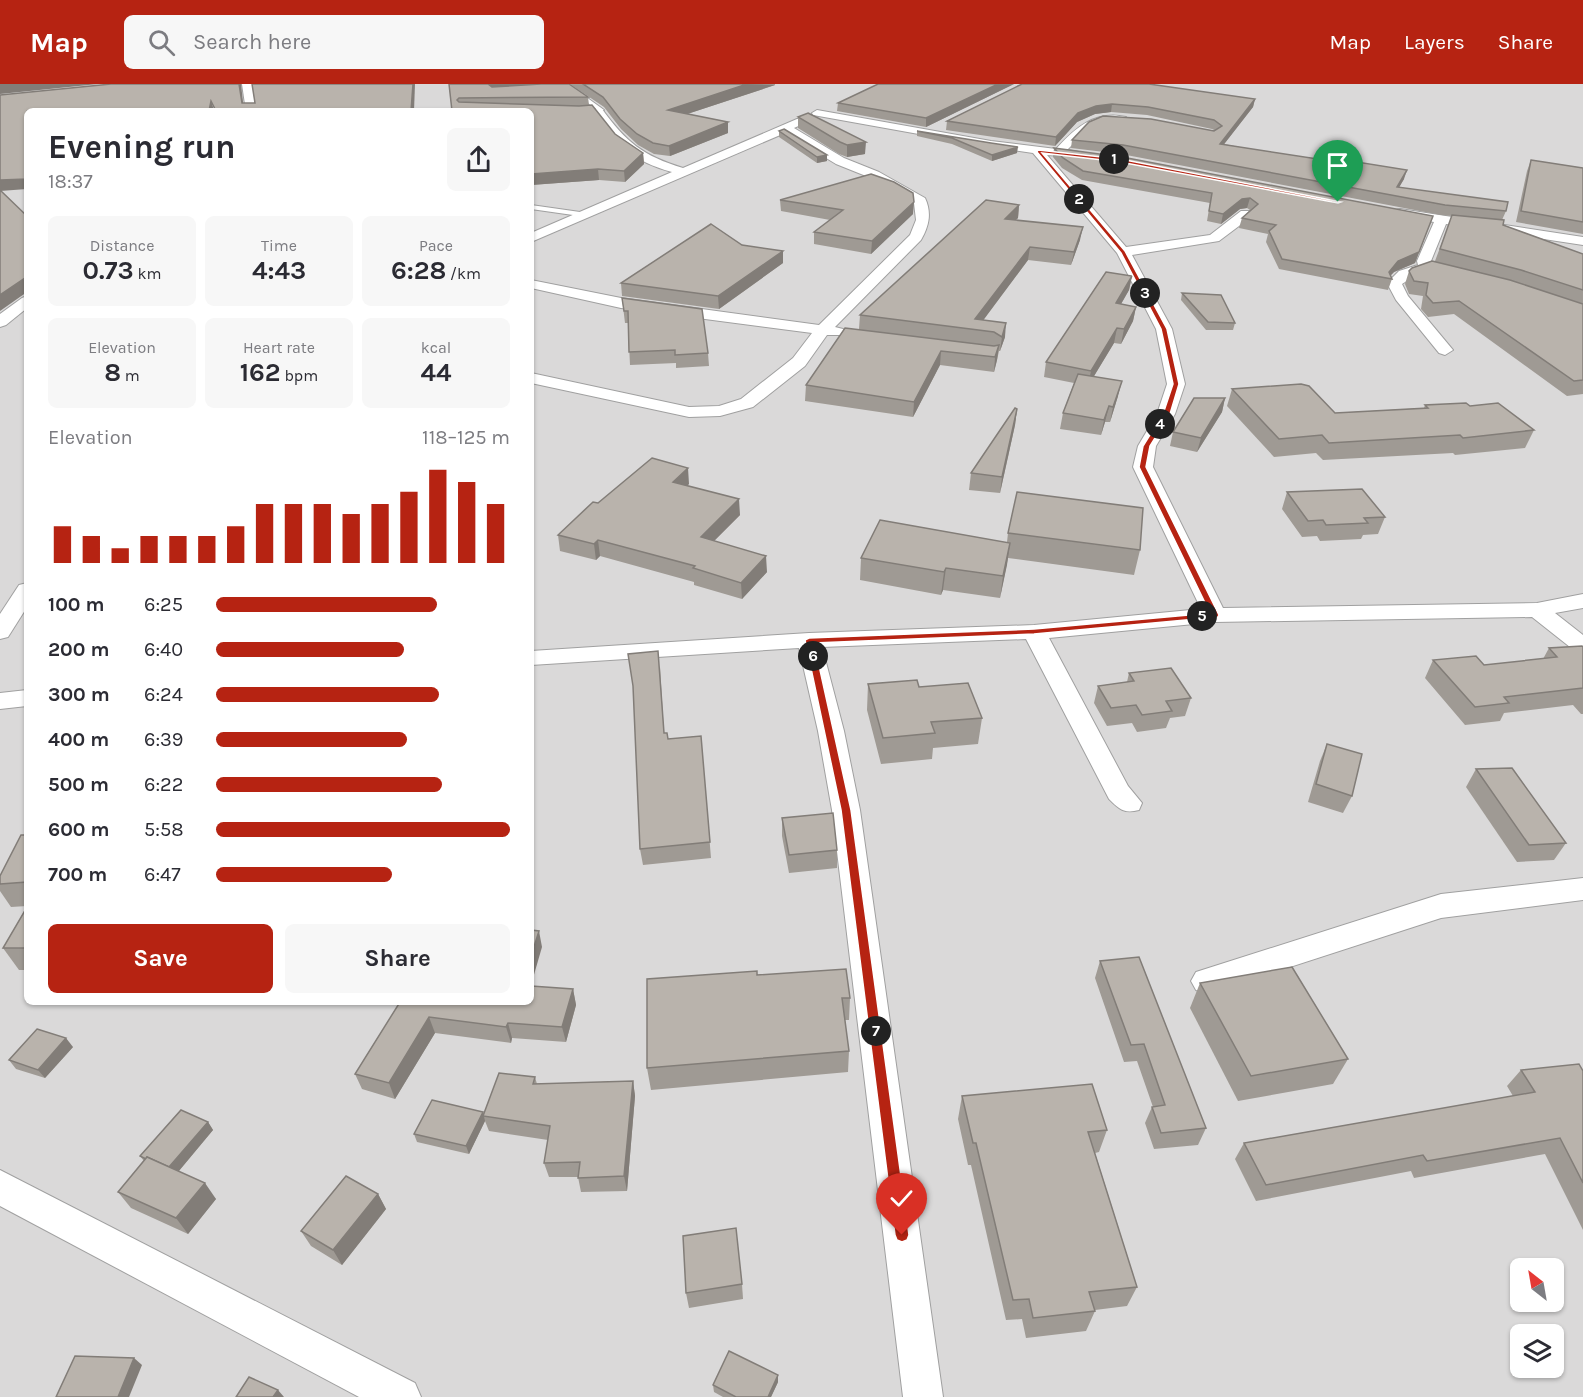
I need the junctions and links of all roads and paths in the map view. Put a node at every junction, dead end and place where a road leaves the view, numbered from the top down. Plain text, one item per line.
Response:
1 (248, 84) edge
2 (562, 87) edge
3 (836, 105) edge
4 (251, 108) edge
5 (598, 111) junction
6 (580, 112) edge
7 (817, 113) junction
8 (1134, 121) edge
9 (949, 122) edge
10 (785, 128) junction
11 (929, 132) junction
12 (1038, 151) junction
13 (1058, 153) junction
14 (1100, 158) edge
15 (685, 172) junction
16 (534, 207) edge
17 (1390, 211) edge
18 (580, 214) junction
19 (1246, 214) edge
20 (1441, 221) junction
21 (534, 237) edge
22 (1583, 241) edge
23 (1123, 252) junction
24 (1426, 266) junction
25 (1453, 274) edge
26 (534, 285) edge
27 (24, 303) edge
28 (24, 319) edge
29 (0, 322) edge
30 (824, 330) junction
31 (857, 334) edge
32 (1446, 350) dead end
33 (534, 379) edge
34 (24, 595) edge
35 (1583, 601) edge
36 (1537, 610) junction
37 (1215, 615) junction
38 (0, 632) edge
39 (1034, 632) junction
40 (809, 640) junction
41 (1583, 646) edge
42 (534, 658) edge
43 (24, 698) edge
44 (0, 700) edge
45 (1129, 803) dead end
46 (1583, 889) edge
47 (1207, 981) edge
48 (0, 1187) edge
49 (401, 1397) edge
50 (923, 1397) edge

1 - 4 street
2 - 5 lane
3 - 7 street
5 - 6 lane
5 - 15 street
7 - 10 street
7 - 11 street
8 - 13 street
9 - 11 street
10 - 15 street
10 - 30 street
11 - 12 street
12 - 13 street
12 - 23 street
13 - 14 street
15 - 18 street
16 - 18 lane
17 - 20 street
18 - 21 street
19 - 23 street
20 - 22 street
20 - 24 street
23 - 37 street
24 - 25 street
24 - 32 street
26 - 30 street
27 - 29 street
28 - 29 street
30 - 31 street
30 - 33 street
34 - 38 street
35 - 36 street
36 - 37 street
36 - 41 street
37 - 39 street
39 - 40 street
39 - 45 street
40 - 42 street
40 - 50 street
43 - 44 street
46 - 47 street
48 - 49 street

